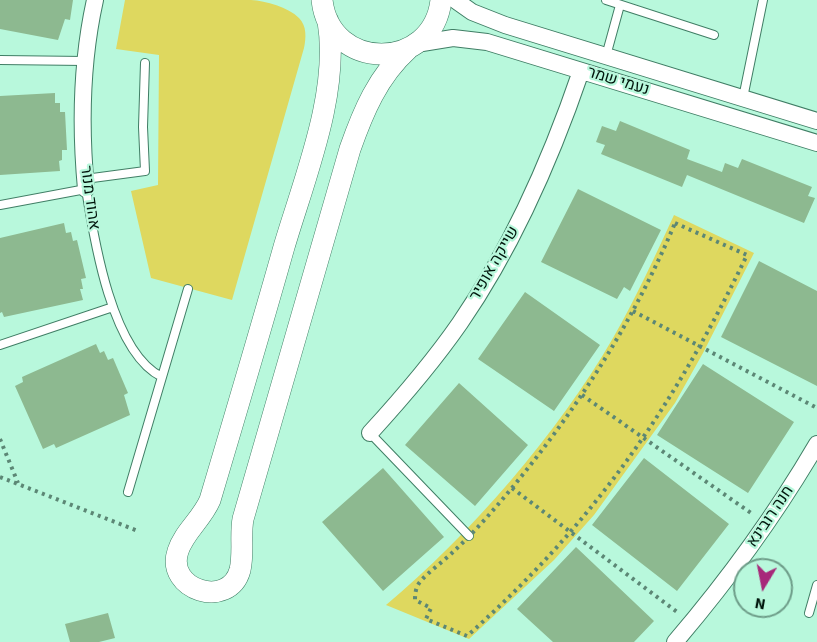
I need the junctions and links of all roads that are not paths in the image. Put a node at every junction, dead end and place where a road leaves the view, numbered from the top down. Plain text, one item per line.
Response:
1 (95, 0) edge
2 (441, 0) edge
3 (455, 0) edge
4 (606, 0) edge
5 (763, 0) edge
6 (620, 4) junction
7 (323, 9) edge
8 (714, 35) dead end
9 (412, 46) junction
10 (606, 56) junction
11 (0, 60) edge
12 (85, 61) junction
13 (145, 63) dead end
14 (581, 71) junction
15 (743, 98) junction
16 (817, 121) edge
17 (817, 143) edge
18 (86, 184) junction
19 (0, 205) edge
20 (188, 289) dead end
21 (113, 307) junction
22 (0, 345) edge
23 (162, 377) junction
24 (370, 433) joint
25 (815, 454) edge
26 (128, 492) dead end
27 (469, 536) road end
28 (817, 585) edge
29 (809, 613) dead end
30 (675, 642) edge

1 - 12 street, אהוד מנור
2 - 9 street
3 - 10 street, נעמי שמר
4 - 6 lane
5 - 15 lane
6 - 8 lane
6 - 10 lane
7 - 9 street
7 - 9 street
9 - 14 street, נעמי שמר
10 - 15 street, נעמי שמר
11 - 12 lane
12 - 18 street, אהוד מנור
13 - 18 lane
14 - 17 street, נעמי שמר
14 - 24 street, שייקה אופיר
15 - 16 street, נעמי שמר
18 - 19 lane
18 - 21 lane, אהוד מנור
20 - 23 lane
21 - 22 lane
21 - 23 lane, אהוד מנור
23 - 26 lane
24 - 27 lane
25 - 30 street, חנה רובינא
28 - 29 lane

